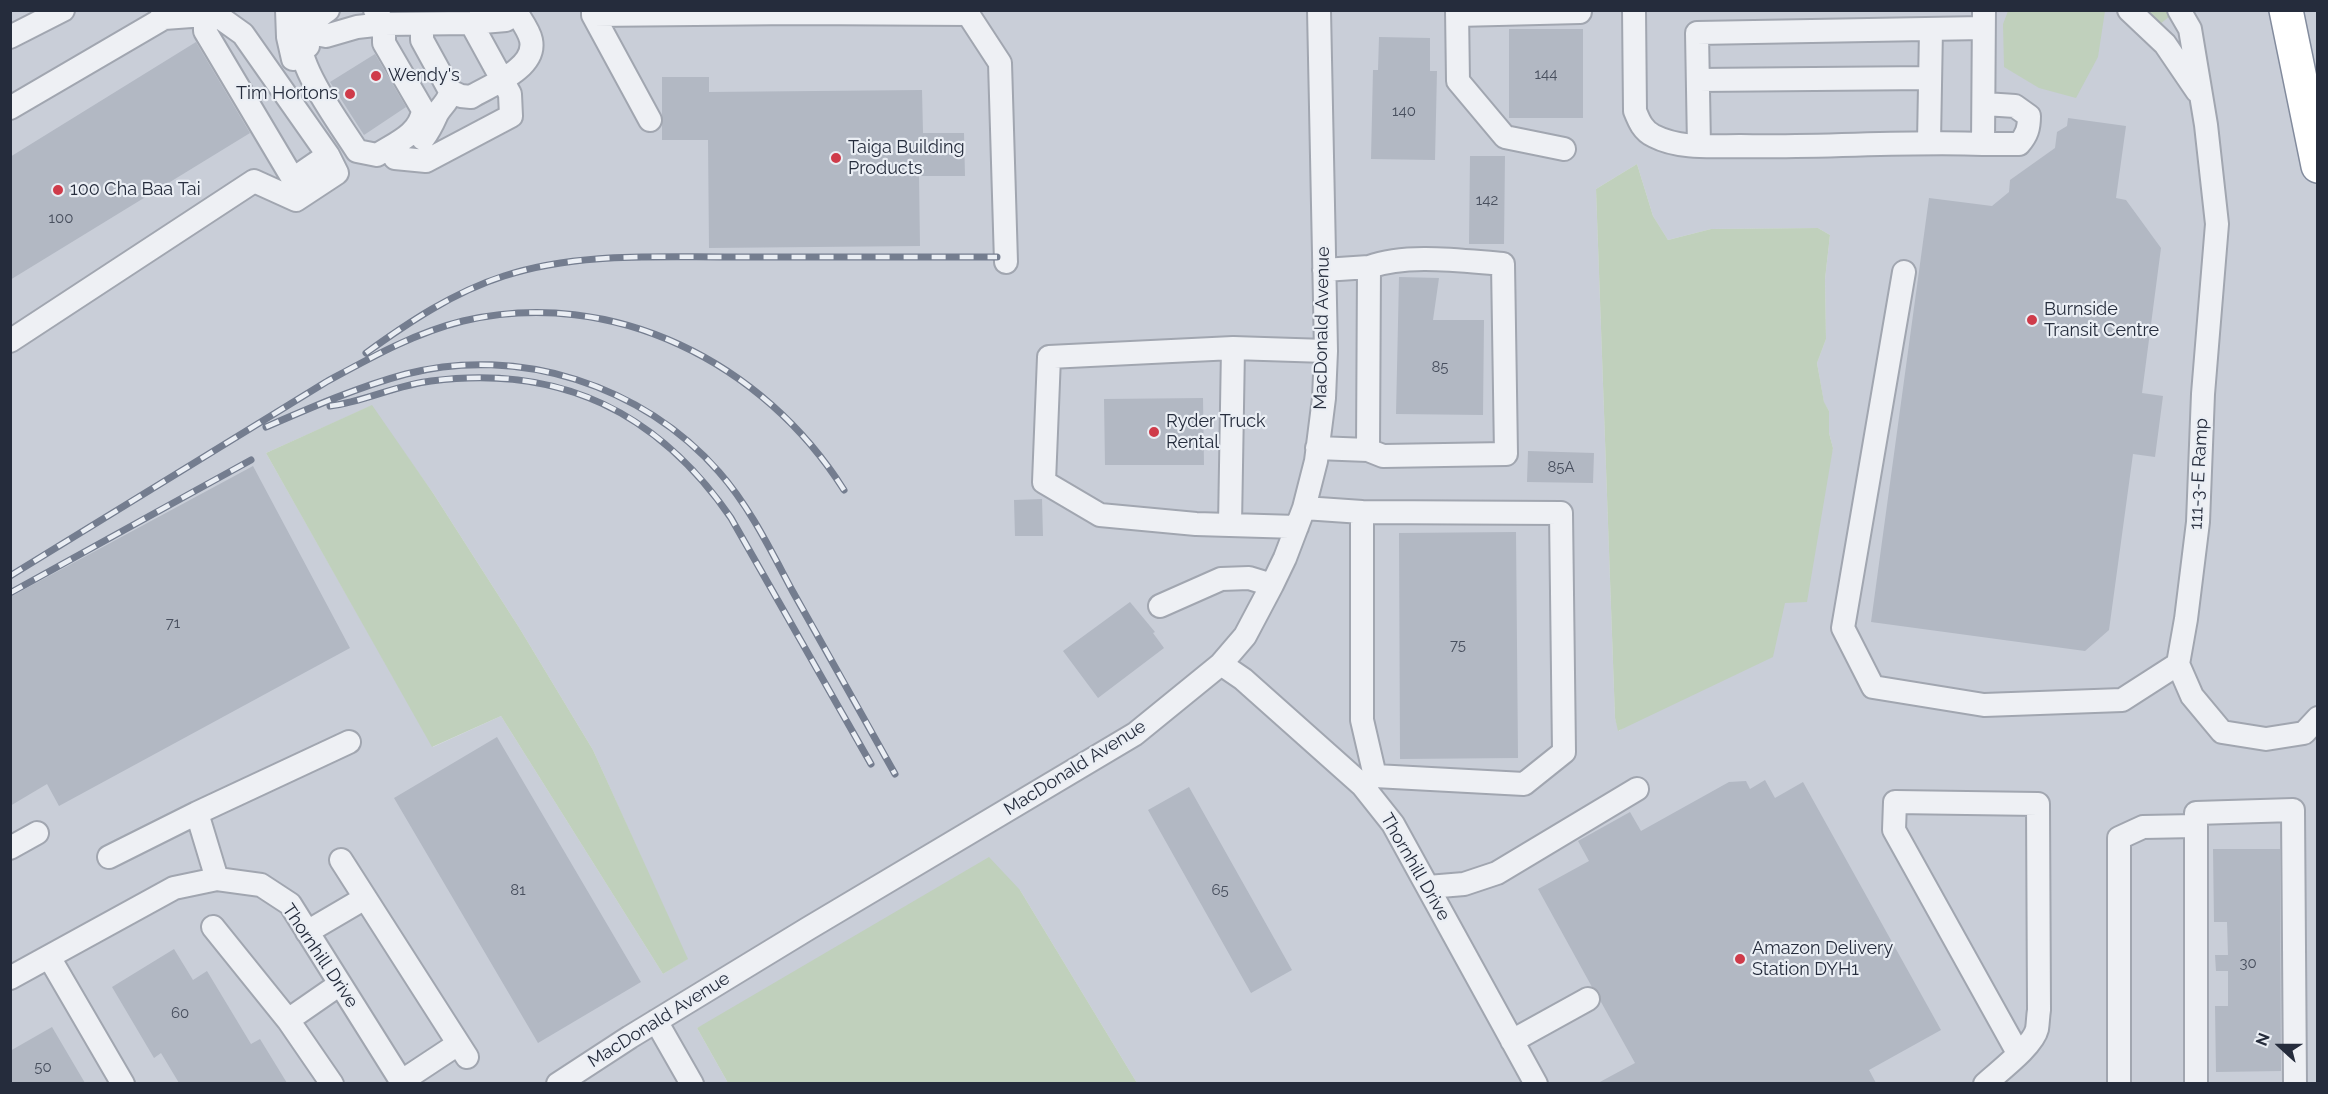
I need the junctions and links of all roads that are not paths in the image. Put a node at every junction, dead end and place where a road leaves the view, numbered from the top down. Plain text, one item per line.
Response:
1 (63, 10) edge
2 (288, 10) edge
3 (301, 10) edge
4 (328, 10) edge
5 (515, 10) edge
6 (1319, 10) edge
7 (1634, 10) edge
8 (2129, 10) edge
9 (2180, 10) edge
10 (2286, 10) edge
11 (797, 12) edge
12 (1580, 12) dead end
13 (593, 13) edge
14 (1457, 13) edge
15 (163, 14) edge
16 (206, 15) junction
17 (380, 17) edge
18 (1983, 19) edge
19 (471, 23) junction
20 (422, 24) junction
21 (1931, 29) junction
22 (317, 34) junction
23 (10, 37) edge
24 (1930, 78) junction
25 (501, 79) junction
26 (1698, 80) junction
27 (450, 91) junction
28 (2202, 99) junction
29 (1985, 104) junction
30 (10, 108) edge
31 (650, 120) dead end
32 (1929, 142) junction
33 (1983, 144) junction
34 (1698, 146) junction
35 (1564, 149) dead end
36 (342, 150) junction
37 (386, 164) junction
38 (2318, 166) edge
39 (1006, 262) dead end
40 (1369, 267) junction
41 (1324, 270) junction
42 (1904, 272) dead end
43 (10, 341) edge
44 (1233, 348) junction
45 (1326, 351) junction
46 (1317, 448) junction
47 (1368, 450) junction
48 (1362, 512) junction
49 (1300, 517) junction
50 (1230, 525) junction
51 (1272, 585) junction
52 (1160, 606) dead end
53 (1221, 664) junction
54 (2178, 664) junction
55 (2318, 718) edge
56 (349, 742) dead end
57 (1368, 780) junction
58 (1637, 789) dead end
59 (197, 813) junction
60 (2195, 826) junction
61 (36, 833) dead end
62 (10, 848) edge
63 (109, 857) dead end
64 (341, 860) dead end
65 (218, 879) junction
66 (1428, 887) junction
67 (365, 898) junction
68 (213, 927) dead end
69 (308, 932) junction
70 (49, 957) junction
71 (11, 976) edge
72 (340, 984) junction
73 (1588, 999) dead end
74 (288, 1020) junction
75 (656, 1021) junction
76 (1512, 1041) junction
77 (2018, 1053) junction
78 (402, 1082) edge
79 (123, 1083) edge
80 (332, 1083) edge
81 (558, 1083) edge
82 (692, 1083) edge
83 (1536, 1083) edge
84 (1985, 1083) edge
85 (2119, 1083) edge
86 (2196, 1083) edge
87 (2295, 1083) edge

1 - 23 street
2 - 36 street
3 - 22 street
4 - 22 street
5 - 19 street
5 - 25 street
6 - 41 street, MacDonald Avenue
7 - 34 street
8 - 28 street
9 - 28 street, 111-3-E Ramp
10 - 38 highway
11 - 13 street
11 - 39 street
12 - 14 street
13 - 31 street
14 - 35 street
15 - 16 street
15 - 30 street
16 - 36 street
16 - 36 street
17 - 20 street
17 - 22 street
17 - 36 street
18 - 21 street
18 - 29 street
19 - 20 street
19 - 25 street
20 - 27 street
21 - 24 street
21 - 26 street
22 - 36 street
24 - 26 street
24 - 32 street
25 - 27 street
25 - 37 street
26 - 34 street
27 - 37 street
28 - 54 street, 111-3-E Ramp
29 - 33 street
29 - 33 street
32 - 33 street
32 - 34 street
36 - 37 street
36 - 43 street
40 - 41 street
40 - 47 street
40 - 47 street
41 - 45 street, MacDonald Avenue
42 - 54 street
44 - 45 street
44 - 50 street
44 - 50 street
45 - 46 street, MacDonald Avenue
46 - 47 street
46 - 49 street, MacDonald Avenue
48 - 49 street
48 - 57 street
48 - 57 street
49 - 50 street
49 - 51 street, MacDonald Avenue
51 - 52 street
51 - 53 street, MacDonald Avenue
53 - 57 street, Thornhill Drive
53 - 75 street, MacDonald Avenue
54 - 55 street
56 - 59 street
57 - 66 street, Thornhill Drive
58 - 66 street
59 - 63 street
59 - 65 street
60 - 85 street
60 - 86 street
60 - 87 street
61 - 62 street
64 - 67 street
65 - 69 street, Thornhill Drive
65 - 70 street, Thornhill Drive
66 - 76 street, Thornhill Drive
67 - 69 street
67 - 78 street
68 - 74 street
69 - 72 street, Thornhill Drive
70 - 71 street, Thornhill Drive
70 - 79 street
72 - 74 street
72 - 78 street, Thornhill Drive
73 - 76 street
74 - 80 street
75 - 81 street, MacDonald Avenue
75 - 82 street
76 - 83 street, Thornhill Drive
77 - 77 street
77 - 84 street

